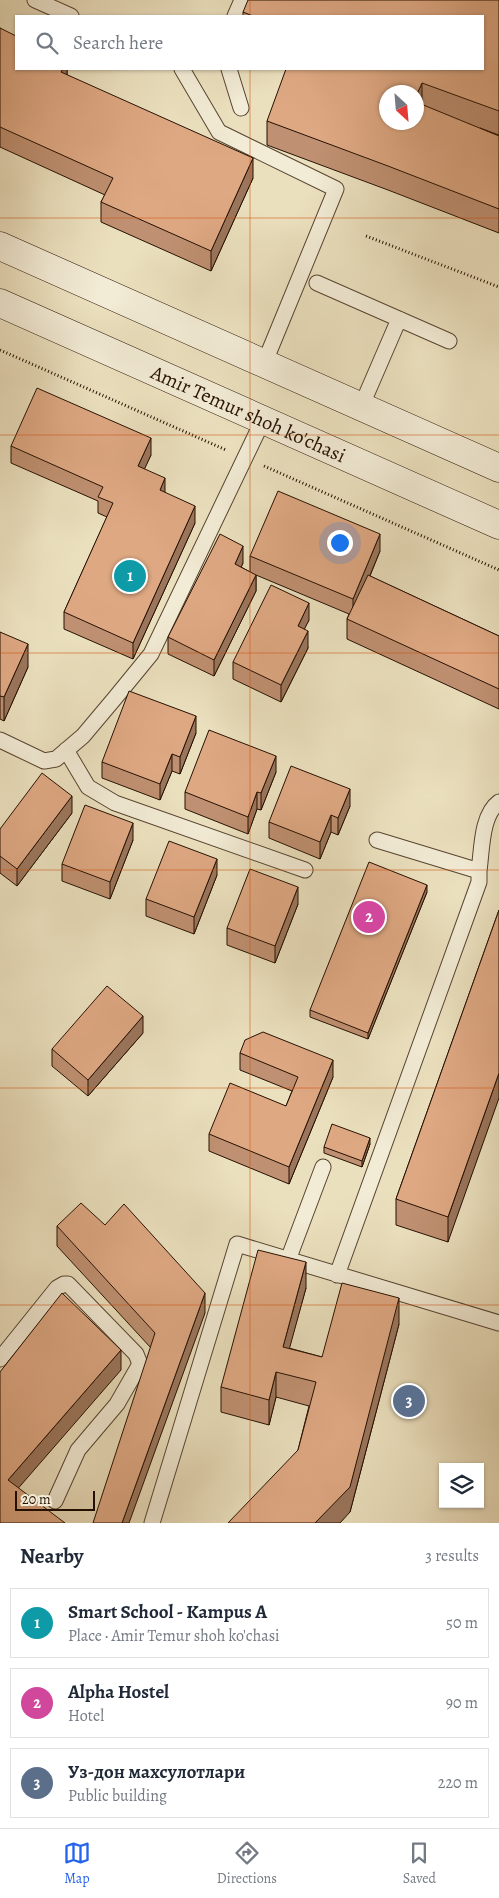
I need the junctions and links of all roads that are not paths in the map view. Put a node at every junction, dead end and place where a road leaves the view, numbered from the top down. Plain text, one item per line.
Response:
1 (35, 0) edge
2 (242, 0) edge
3 (70, 15) edge
4 (235, 15) edge
5 (183, 70) edge
6 (229, 70) edge
7 (241, 108) dead end
8 (0, 246) edge
9 (318, 283) dead end
10 (0, 303) edge
11 (399, 319) junction
12 (449, 341) dead end
13 (264, 364) junction
14 (362, 407) junction
15 (263, 420) junction
16 (499, 468) edge
17 (499, 525) edge
18 (0, 740) edge
19 (66, 750) junction
20 (499, 802) edge
21 (377, 840) dead end
22 (305, 870) dead end
23 (479, 871) junction
24 (323, 1167) dead end
25 (288, 1260) junction
26 (337, 1274) junction
27 (499, 1323) edge
28 (0, 1359) edge
29 (55, 1501) dead end
30 (152, 1523) edge

1 - 3 lane
2 - 4 lane
5 - 13 lane
6 - 7 lane
8 - 13 main road
9 - 11 lane
10 - 15 main road, Amir Temur shoh ko'chasi
11 - 12 lane
11 - 14 lane
13 - 14 main road
14 - 16 main road
15 - 17 main road, Amir Temur shoh ko'chasi
15 - 19 lane
18 - 19 lane
19 - 22 lane
20 - 23 lane
21 - 23 lane
23 - 26 lane
24 - 25 lane
25 - 26 lane
25 - 30 lane
26 - 27 lane
28 - 29 lane

